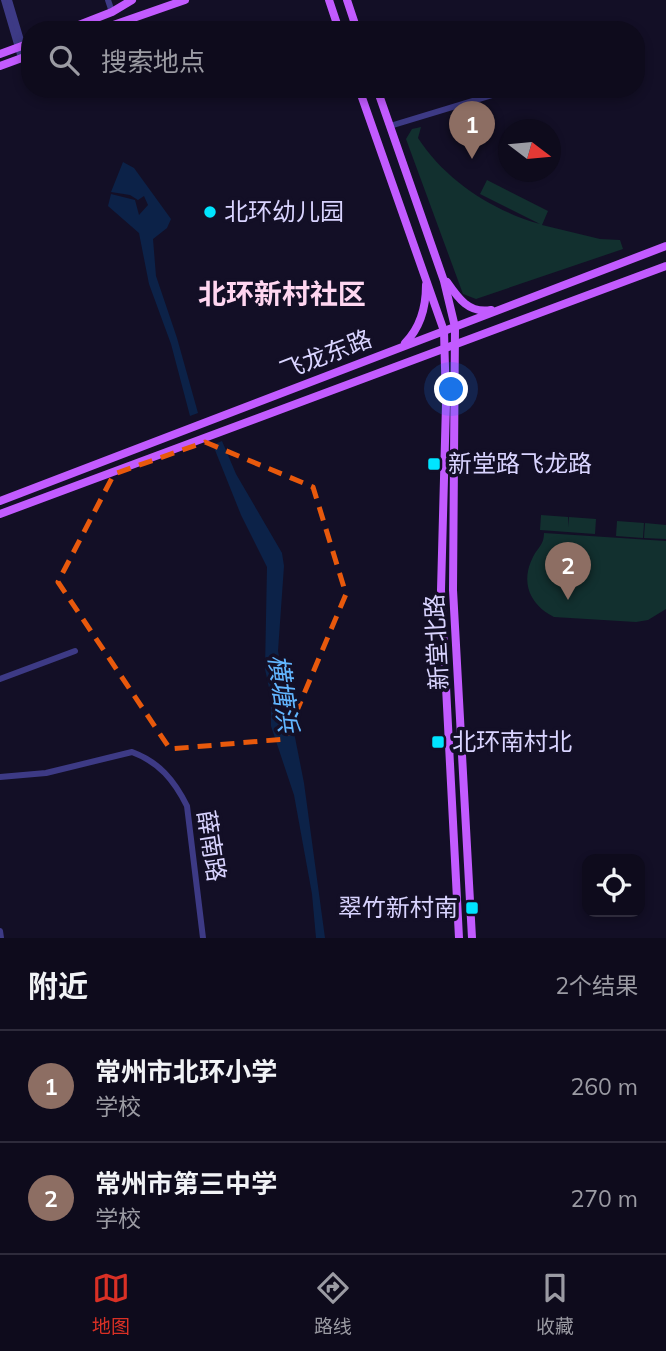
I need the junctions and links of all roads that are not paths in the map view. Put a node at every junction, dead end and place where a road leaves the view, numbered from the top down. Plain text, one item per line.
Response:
1 (6, 0) edge
2 (108, 0) edge
3 (132, 0) edge
4 (185, 0) edge
5 (329, 0) edge
6 (347, 0) edge
7 (112, 12) junction
8 (89, 21) edge
9 (125, 21) edge
10 (336, 21) edge
11 (354, 21) edge
12 (21, 40) edge
13 (21, 46) edge
14 (0, 54) edge
15 (21, 59) edge
16 (0, 66) edge
17 (362, 98) edge
18 (380, 98) edge
19 (483, 98) edge
20 (390, 127) junction
21 (666, 246) edge
22 (666, 266) edge
23 (441, 273) junction
24 (426, 279) junction
25 (507, 307) junction
26 (455, 327) junction
27 (444, 331) junction
28 (457, 344) junction
29 (400, 347) junction
30 (445, 347) junction
31 (0, 501) edge
32 (0, 514) edge
33 (75, 651) dead end
34 (0, 679) edge
35 (0, 777) edge
36 (0, 931) edge
37 (1, 938) edge
38 (203, 938) edge
39 (459, 938) edge
40 (472, 938) edge

1 - 12 street
2 - 7 street
3 - 7 main road
4 - 9 main road
5 - 10 main road
6 - 11 main road
7 - 8 main road
13 - 14 main road
15 - 16 main road
17 - 24 main road, 新堂北路
18 - 20 main road
19 - 20 street
20 - 23 main road
21 - 25 main road, 飞龙东路
22 - 28 main road, 飞龙东路
23 - 25 main road
23 - 26 main road, 新堂北路
24 - 27 main road, 新堂北路
24 - 29 main road
25 - 26 main road, 飞龙东路
26 - 27 main road, 飞龙东路
26 - 28 main road, 新堂北路
27 - 29 main road, 飞龙东路
27 - 30 main road, 新堂北路
28 - 30 main road, 飞龙东路
28 - 40 main road, 新堂北路
29 - 31 main road, 飞龙东路
30 - 32 main road, 飞龙东路
30 - 39 main road, 新堂北路
33 - 34 street
35 - 38 street, 薛南路
36 - 37 street

